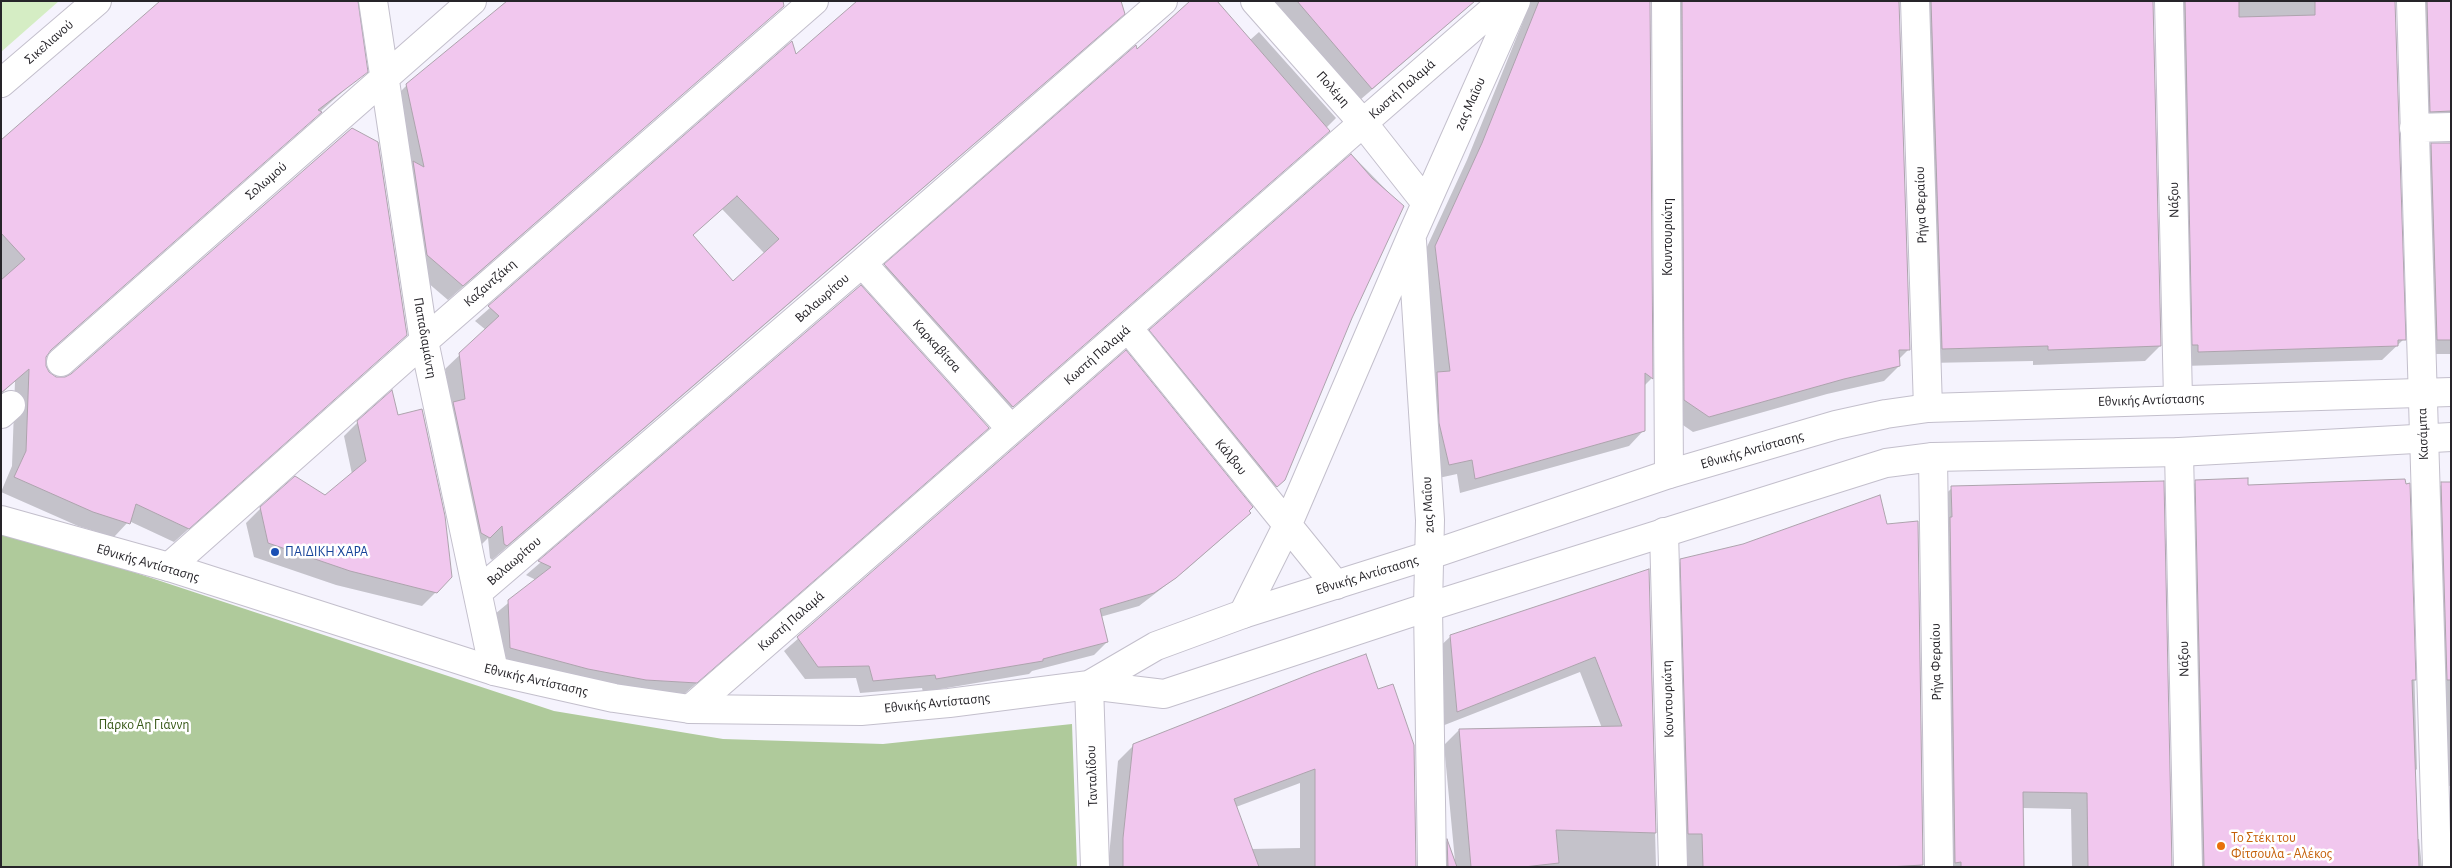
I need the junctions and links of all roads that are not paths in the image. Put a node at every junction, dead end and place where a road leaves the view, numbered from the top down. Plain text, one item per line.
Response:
1 (97, 1) edge
2 (373, 1) edge
3 (472, 1) edge
4 (814, 1) edge
5 (1163, 1) edge
6 (1255, 1) edge
7 (1503, 1) edge
8 (1516, 1) edge
9 (1666, 1) edge
10 (1915, 1) edge
11 (2169, 1) edge
12 (2411, 1) edge
13 (384, 77) junction
14 (1, 83) edge
15 (1363, 123) junction
16 (2451, 127) edge
17 (2414, 128) junction
18 (1426, 203) junction
19 (1412, 235) junction
20 (862, 263) junction
21 (1128, 328) junction
22 (424, 341) junction
23 (61, 362) dead end
24 (2422, 392) junction
25 (2451, 392) edge
26 (2178, 399) junction
27 (1928, 408) junction
28 (1012, 430) junction
29 (2451, 437) edge
30 (2423, 438) junction
31 (2179, 452) junction
32 (1934, 457) junction
33 (1669, 474) junction
34 (1, 520) edge
35 (1287, 526) junction
36 (1664, 532) junction
37 (1430, 556) junction
38 (169, 567) junction
39 (1336, 585) junction
40 (478, 592) junction
41 (1428, 606) junction
42 (1243, 614) junction
43 (494, 671) junction
44 (1090, 685) junction
45 (690, 709) junction
46 (2443, 800) edge
47 (1095, 867) edge
48 (1432, 867) edge
49 (1673, 867) edge
50 (1939, 867) edge
51 (2188, 867) edge
52 (2437, 867) edge

1 - 14 street, Σικελιανού
2 - 13 street, Παπαδιαμάντη
3 - 13 street, Σολωμού
4 - 22 street, Καζαντζάκη
5 - 20 street, Βαλαωρίτου
6 - 15 street, Πολέμη
7 - 15 street, Κωστή Παλαμά
8 - 18 street, 2ας Μαΐου
9 - 33 street, Κουντουριώτη
10 - 27 street, Ρήγα Φεραίου
11 - 26 street, Νάξου
12 - 17 street, Κασάμπα
13 - 22 street, Παπαδιαμάντη
13 - 23 street, Σολωμού
15 - 18 street, Πολέμη
15 - 21 street, Κωστή Παλαμά
16 - 17 street
17 - 24 street, Κασάμπα
18 - 19 street, 2ας Μαΐου
19 - 35 street, 2ας Μαΐου
19 - 37 street, 2ας Μαΐου
20 - 28 street, Καρκαβίτσα
20 - 40 street, Βαλαωρίτου
21 - 28 street, Κωστή Παλαμά
21 - 35 street, Κάλβου
22 - 38 street, Καζαντζάκη
22 - 40 street, Παπαδιαμάντη
24 - 25 street, Εθνικής Αντίστασης
24 - 26 street, Εθνικής Αντίστασης
24 - 30 street, Κασάμπα
26 - 27 street, Εθνικής Αντίστασης
27 - 33 street, Εθνικής Αντίστασης
28 - 45 street, Κωστή Παλαμά
29 - 30 street, Εθνικής Αντίστασης
30 - 31 street, Εθνικής Αντίστασης
30 - 46 street, Κασάμπα
31 - 32 street, Εθνικής Αντίστασης
31 - 51 street, Νάξου
32 - 36 street, Εθνικής Αντίστασης
32 - 50 street, Ρήγα Φεραίου
33 - 37 street, Εθνικής Αντίστασης
34 - 38 street, Εθνικής Αντίστασης
35 - 39 street, Κάλβου
35 - 42 street, 2ας Μαΐου
36 - 41 street, Εθνικής Αντίστασης
36 - 49 street, Κουντουριώτη
37 - 39 street, Εθνικής Αντίστασης
37 - 41 street, 2ας Μαΐου
38 - 43 street, Εθνικής Αντίστασης
39 - 42 street, Εθνικής Αντίστασης
40 - 43 street, Παπαδιαμάντη
41 - 44 street, Εθνικής Αντίστασης
41 - 48 street, 2ας Μαΐου
42 - 44 street, Εθνικής Αντίστασης
43 - 45 street, Εθνικής Αντίστασης
44 - 45 street, Εθνικής Αντίστασης
44 - 47 street, Τανταλίδου
46 - 52 street, Κασάμπα

